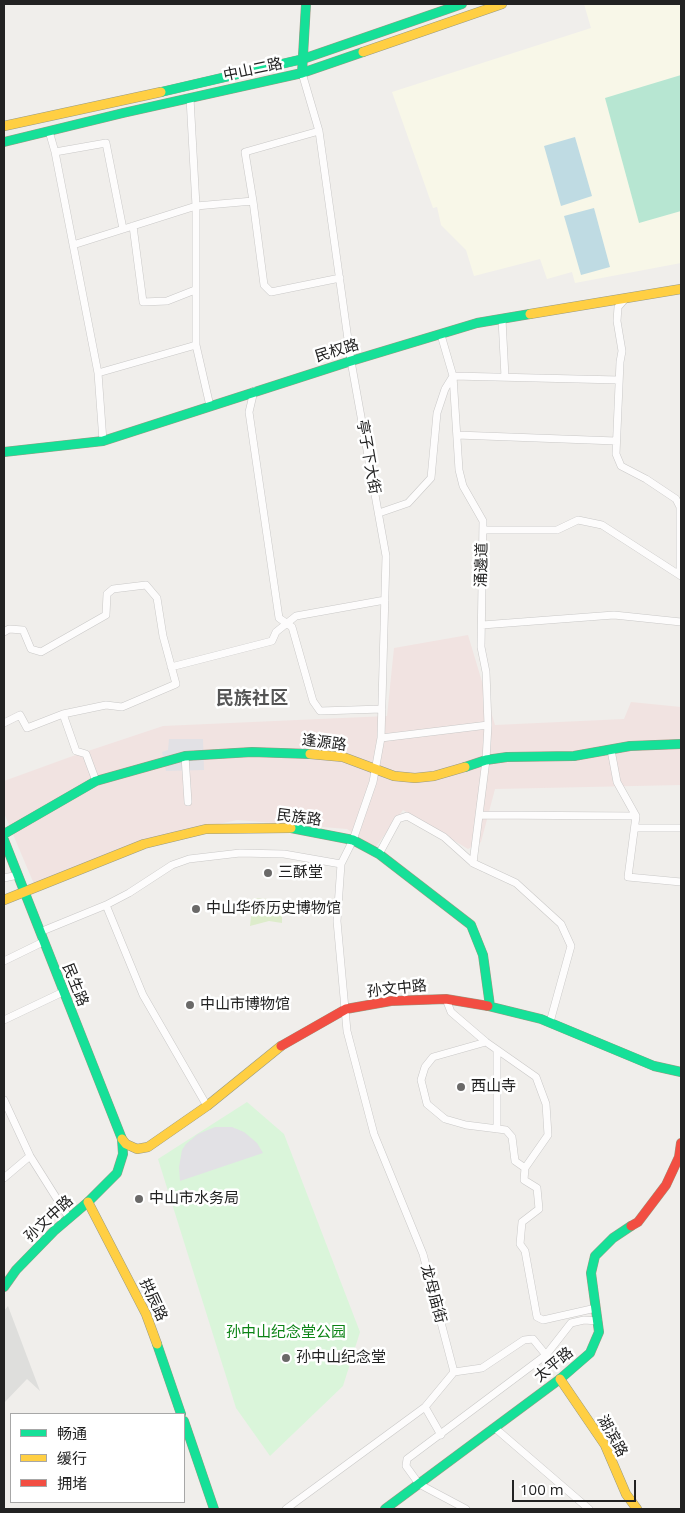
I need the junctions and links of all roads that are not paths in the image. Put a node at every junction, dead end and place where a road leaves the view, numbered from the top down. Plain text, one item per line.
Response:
1 (306, 4) edge
2 (462, 4) edge
3 (502, 4) edge
4 (303, 58) junction
5 (302, 74) junction
6 (190, 98) junction
7 (4, 126) edge
8 (49, 131) junction
9 (319, 131) junction
10 (4, 142) edge
11 (55, 152) junction
12 (253, 201) junction
13 (196, 206) junction
14 (133, 226) junction
15 (123, 229) junction
16 (73, 245) junction
17 (340, 278) junction
18 (681, 289) edge
19 (195, 290) junction
20 (626, 298) junction
21 (502, 318) junction
22 (441, 335) junction
23 (196, 345) junction
24 (351, 361) junction
25 (98, 373) junction
26 (452, 376) junction
27 (506, 377) junction
28 (619, 380) junction
29 (254, 391) junction
30 (210, 406) junction
31 (457, 435) junction
32 (103, 441) junction
33 (616, 441) junction
34 (4, 452) edge
35 (378, 513) junction
36 (483, 530) junction
37 (681, 576) edge
38 (385, 600) junction
39 (681, 622) edge
40 (286, 623) junction
41 (482, 625) junction
42 (4, 632) edge
43 (171, 667) junction
44 (382, 709) junction
45 (63, 714) junction
46 (4, 723) edge
47 (488, 725) junction
48 (381, 738) junction
49 (681, 744) edge
50 (611, 750) junction
51 (185, 756) junction
52 (486, 760) junction
53 (376, 768) junction
54 (96, 781) junction
55 (188, 802) dead end
56 (480, 815) junction
57 (636, 816) junction
58 (635, 828) junction
59 (681, 828) edge
60 (4, 834) edge
61 (4, 840) edge
62 (353, 840) junction
63 (378, 854) junction
64 (473, 863) junction
65 (341, 864) junction
66 (18, 875) junction
67 (4, 878) edge
68 (681, 882) edge
69 (25, 892) junction
70 (4, 900) edge
71 (106, 905) junction
72 (40, 932) junction
73 (43, 942) junction
74 (4, 961) edge
75 (63, 992) junction
76 (446, 999) junction
77 (490, 1006) junction
78 (346, 1009) junction
79 (4, 1020) edge
80 (550, 1022) junction
81 (486, 1042) junction
82 (497, 1050) junction
83 (681, 1072) edge
84 (4, 1100) edge
85 (206, 1106) junction
86 (497, 1129) junction
87 (122, 1139) junction
88 (681, 1143) edge
89 (30, 1156) junction
90 (525, 1168) junction
91 (4, 1178) edge
92 (88, 1202) junction
93 (69, 1218) junction
94 (4, 1287) edge
95 (596, 1308) junction
96 (598, 1321) junction
97 (546, 1355) junction
98 (454, 1372) junction
99 (560, 1379) junction
100 (425, 1407) junction
101 (181, 1413) edge
102 (185, 1424) edge
103 (495, 1428) junction
104 (441, 1435) junction
105 (420, 1484) junction
106 (214, 1509) edge
107 (286, 1509) edge
108 (385, 1509) edge
109 (466, 1509) edge
110 (589, 1509) edge
111 (637, 1509) edge

1 - 4 street
2 - 4 street, 中山二路
3 - 5 street, 中山二路
4 - 5 street
4 - 7 street, 中山二路
5 - 6 street, 中山二路
5 - 9 street, 亭子下大街
6 - 8 street, 中山二路
6 - 13 street
8 - 10 street, 中山二路
8 - 11 street
9 - 12 street
9 - 17 street, 亭子下大街
11 - 15 street
11 - 16 street
12 - 13 street
12 - 17 street
13 - 14 street
13 - 19 street
14 - 15 street
14 - 19 street
15 - 16 street
16 - 25 street
17 - 24 street, 亭子下大街
18 - 20 street, 民权路
19 - 23 street
20 - 21 street, 民权路
20 - 28 street
21 - 22 street, 民权路
21 - 27 street
22 - 24 street, 民权路
22 - 26 street, 涌邊道
23 - 25 street
23 - 30 street
24 - 29 street, 民权路
24 - 35 street, 亭子下大街
25 - 32 street
26 - 27 street
26 - 31 street, 涌邊道
26 - 35 street
27 - 28 street
28 - 33 street
29 - 30 street, 民权路
29 - 40 street
30 - 32 street, 民权路
31 - 33 street
31 - 36 street, 涌邊道
32 - 34 street, 民权路
33 - 37 street
35 - 38 street, 亭子下大街
36 - 37 street
36 - 41 street, 涌邊道
38 - 40 street
38 - 44 street, 亭子下大街
39 - 41 street
40 - 43 street
40 - 44 street
41 - 47 street, 涌邊道
42 - 43 street
43 - 45 street
44 - 48 street, 亭子下大街
45 - 46 street
45 - 54 street
47 - 48 street
47 - 52 street, 涌邊道
48 - 53 street, 亭子下大街
49 - 50 street, 逢源路
50 - 52 street, 逢源路
50 - 57 street
51 - 53 street, 逢源路
51 - 54 street, 逢源路
51 - 55 street
52 - 53 street, 逢源路
52 - 56 street, 涌邊道
53 - 62 street, 亭子下大街
54 - 60 street, 逢源路
56 - 57 street
56 - 64 street, 涌邊道
57 - 58 street
58 - 59 street
58 - 68 street
61 - 66 street, 民生路
62 - 63 street, 民族路
62 - 65 street, 亭子下大街
62 - 69 street, 民族路
63 - 64 street
63 - 77 street, 民族路
64 - 80 street
65 - 71 street
65 - 78 street, 龙母庙街
66 - 67 street
66 - 69 street, 民生路
69 - 70 street, 民族路
69 - 72 street, 民生路
71 - 72 street
71 - 85 street
72 - 73 street, 民生路
73 - 74 street
73 - 75 street, 民生路
75 - 79 street
75 - 87 street, 民生路
76 - 77 street, 孙文中路
76 - 78 street, 孙文中路
76 - 81 street
77 - 80 street, 孙文中路
78 - 85 street, 孙文中路
78 - 98 street, 龙母庙街
80 - 83 street, 孙文中路
81 - 82 street
81 - 86 street
82 - 86 street
82 - 90 street
84 - 89 street
85 - 87 street, 孙文中路
86 - 90 street
87 - 92 street, 孙文中路
88 - 95 street, 太平路
89 - 91 street
89 - 93 street
90 - 95 street
92 - 93 street, 孙文中路
92 - 101 street, 拱辰路
93 - 94 street, 孙文中路
95 - 96 street, 太平路
96 - 97 street
96 - 99 street, 太平路
97 - 98 street
97 - 104 street
98 - 100 street
99 - 103 street, 太平路
99 - 111 street, 湖滨路
100 - 104 street
100 - 107 street
102 - 106 street
103 - 105 street, 太平路
103 - 110 street
104 - 105 street
105 - 108 street, 太平路
105 - 109 street

